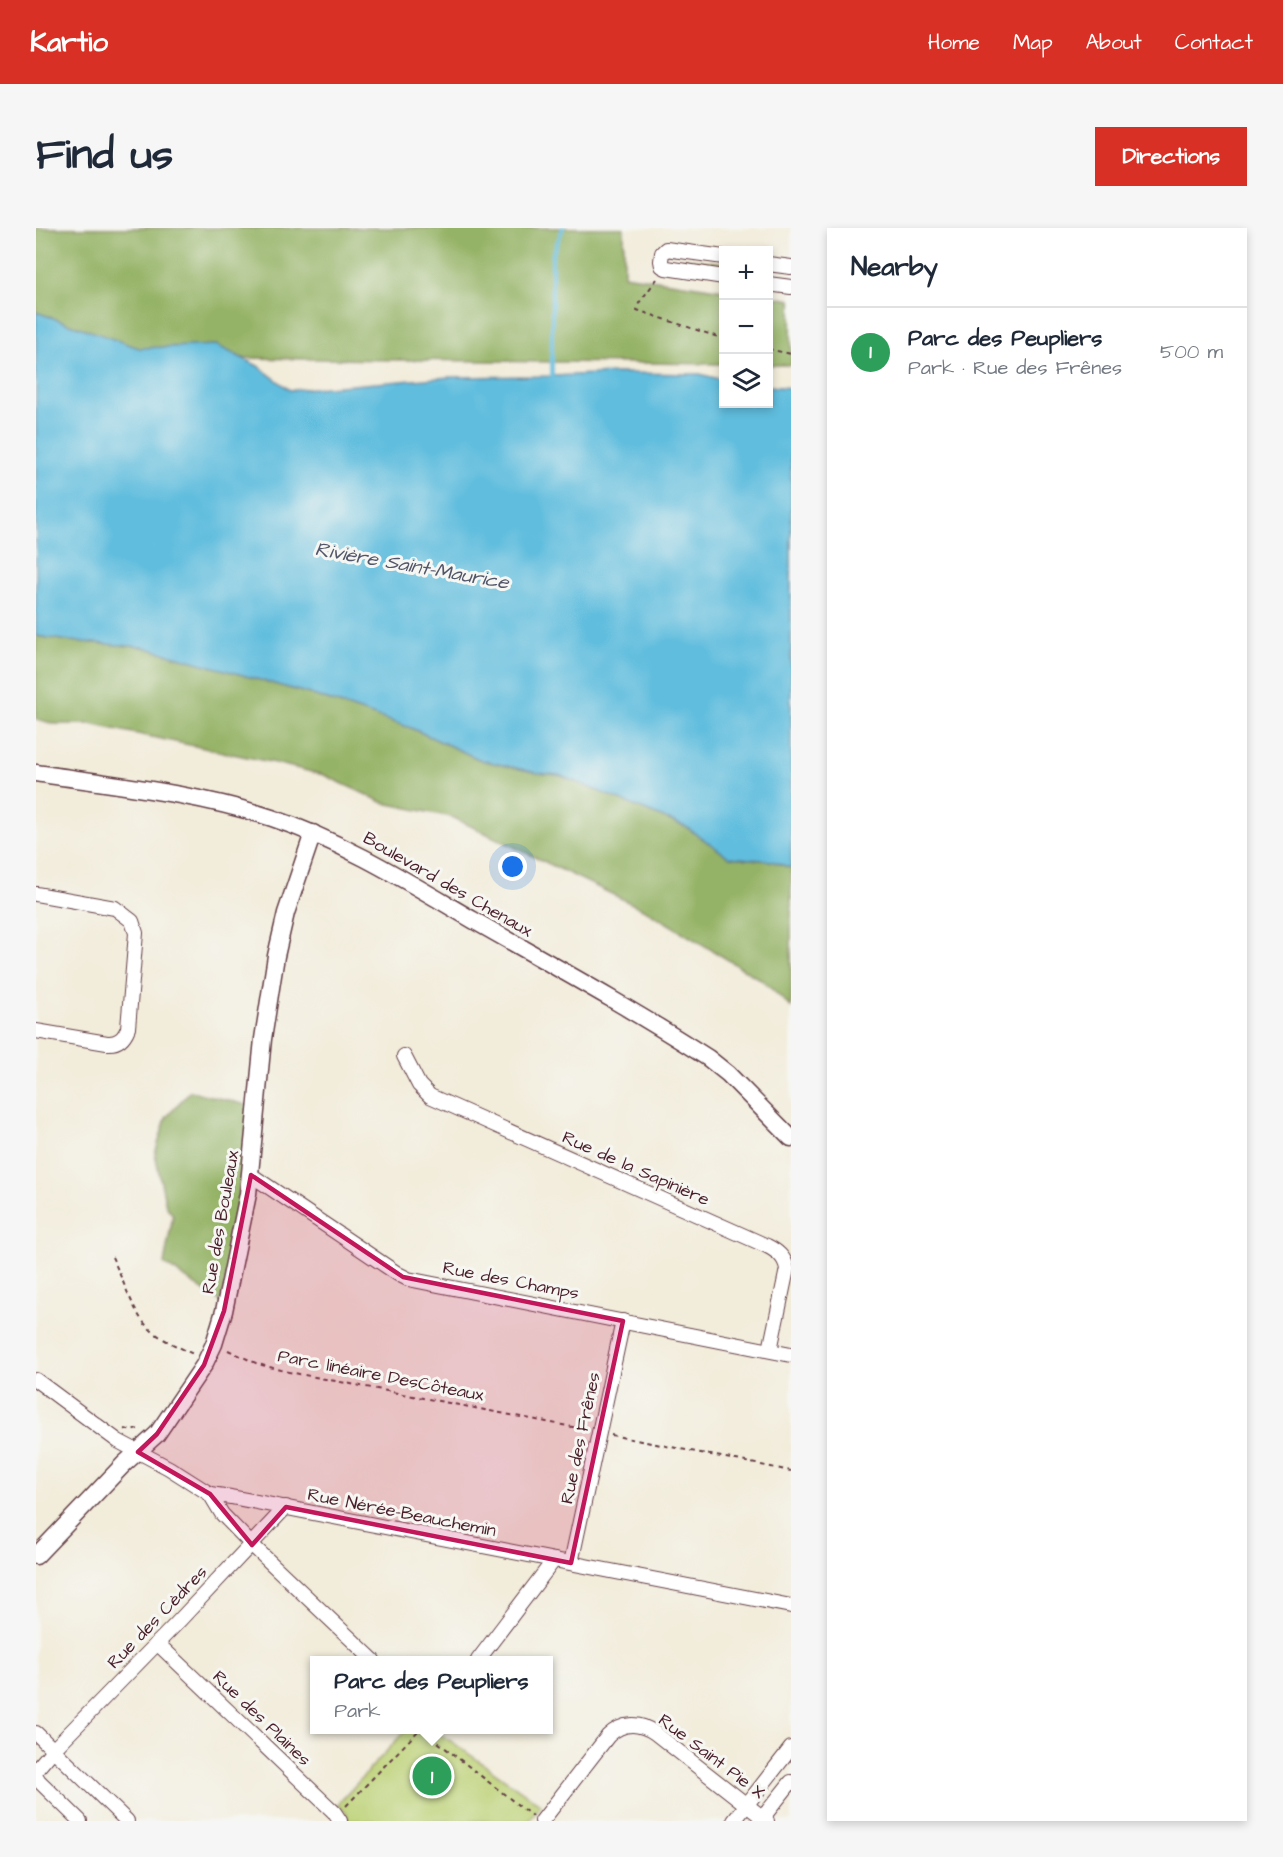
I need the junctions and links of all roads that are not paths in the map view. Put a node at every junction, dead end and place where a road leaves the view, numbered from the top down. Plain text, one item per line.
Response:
1 (719, 256) edge
2 (773, 265) edge
3 (791, 267) edge
4 (719, 276) edge
5 (773, 285) edge
6 (791, 287) edge
7 (36, 773) edge
8 (313, 833) junction
9 (36, 894) edge
10 (36, 1031) edge
11 (404, 1056) dead end
12 (791, 1138) edge
13 (251, 1175) junction
14 (623, 1321) junction
15 (770, 1350) junction
16 (791, 1355) edge
17 (36, 1380) edge
18 (138, 1452) junction
19 (210, 1494) junction
20 (286, 1507) junction
21 (252, 1545) junction
22 (36, 1556) edge
23 (554, 1560) junction
24 (571, 1563) junction
25 (791, 1606) edge
26 (157, 1643) junction
27 (369, 1656) edge
28 (481, 1656) edge
29 (36, 1733) edge
30 (791, 1748) edge
31 (53, 1750) junction
32 (36, 1770) edge
33 (36, 1776) edge
34 (791, 1782) edge
35 (747, 1805) junction
36 (338, 1818) edge
37 (763, 1820) edge
38 (80, 1821) edge
39 (127, 1821) edge
40 (540, 1821) edge
41 (734, 1821) edge

1 - 4 street
2 - 3 street
5 - 6 street
7 - 8 street, Boulevard des Chenaux
8 - 12 street, Boulevard des Chenaux
8 - 13 street, Rue des Bouleaux
9 - 10 street
11 - 15 street, Rue de la Sapinière
13 - 14 street, Rue des Champs
13 - 18 street, Rue des Bouleaux
14 - 15 street, Rue des Champs
14 - 24 street, Rue des Frênes
15 - 16 street, Rue des Champs
17 - 18 street, Rue Nérée-Beauchemin
18 - 19 street, Rue Nérée-Beauchemin
18 - 22 street, Rue des Bouleaux
19 - 20 street, Rue Nérée-Beauchemin
19 - 21 street
20 - 21 street, Rue des Cèdres
20 - 23 street, Rue Nérée-Beauchemin
21 - 26 street, Rue des Cèdres
21 - 27 street
23 - 24 street, Rue Nérée-Beauchemin
23 - 28 street
24 - 25 street, Rue Nérée-Beauchemin
26 - 31 street, Rue des Cèdres
26 - 36 street, Rue des Plaines
29 - 31 street
30 - 35 street
31 - 32 street, Rue des Cèdres
31 - 39 street
33 - 38 street
34 - 37 street
35 - 37 street, Rue Saint Pie X
35 - 40 street, Rue Saint Pie X
35 - 41 street

